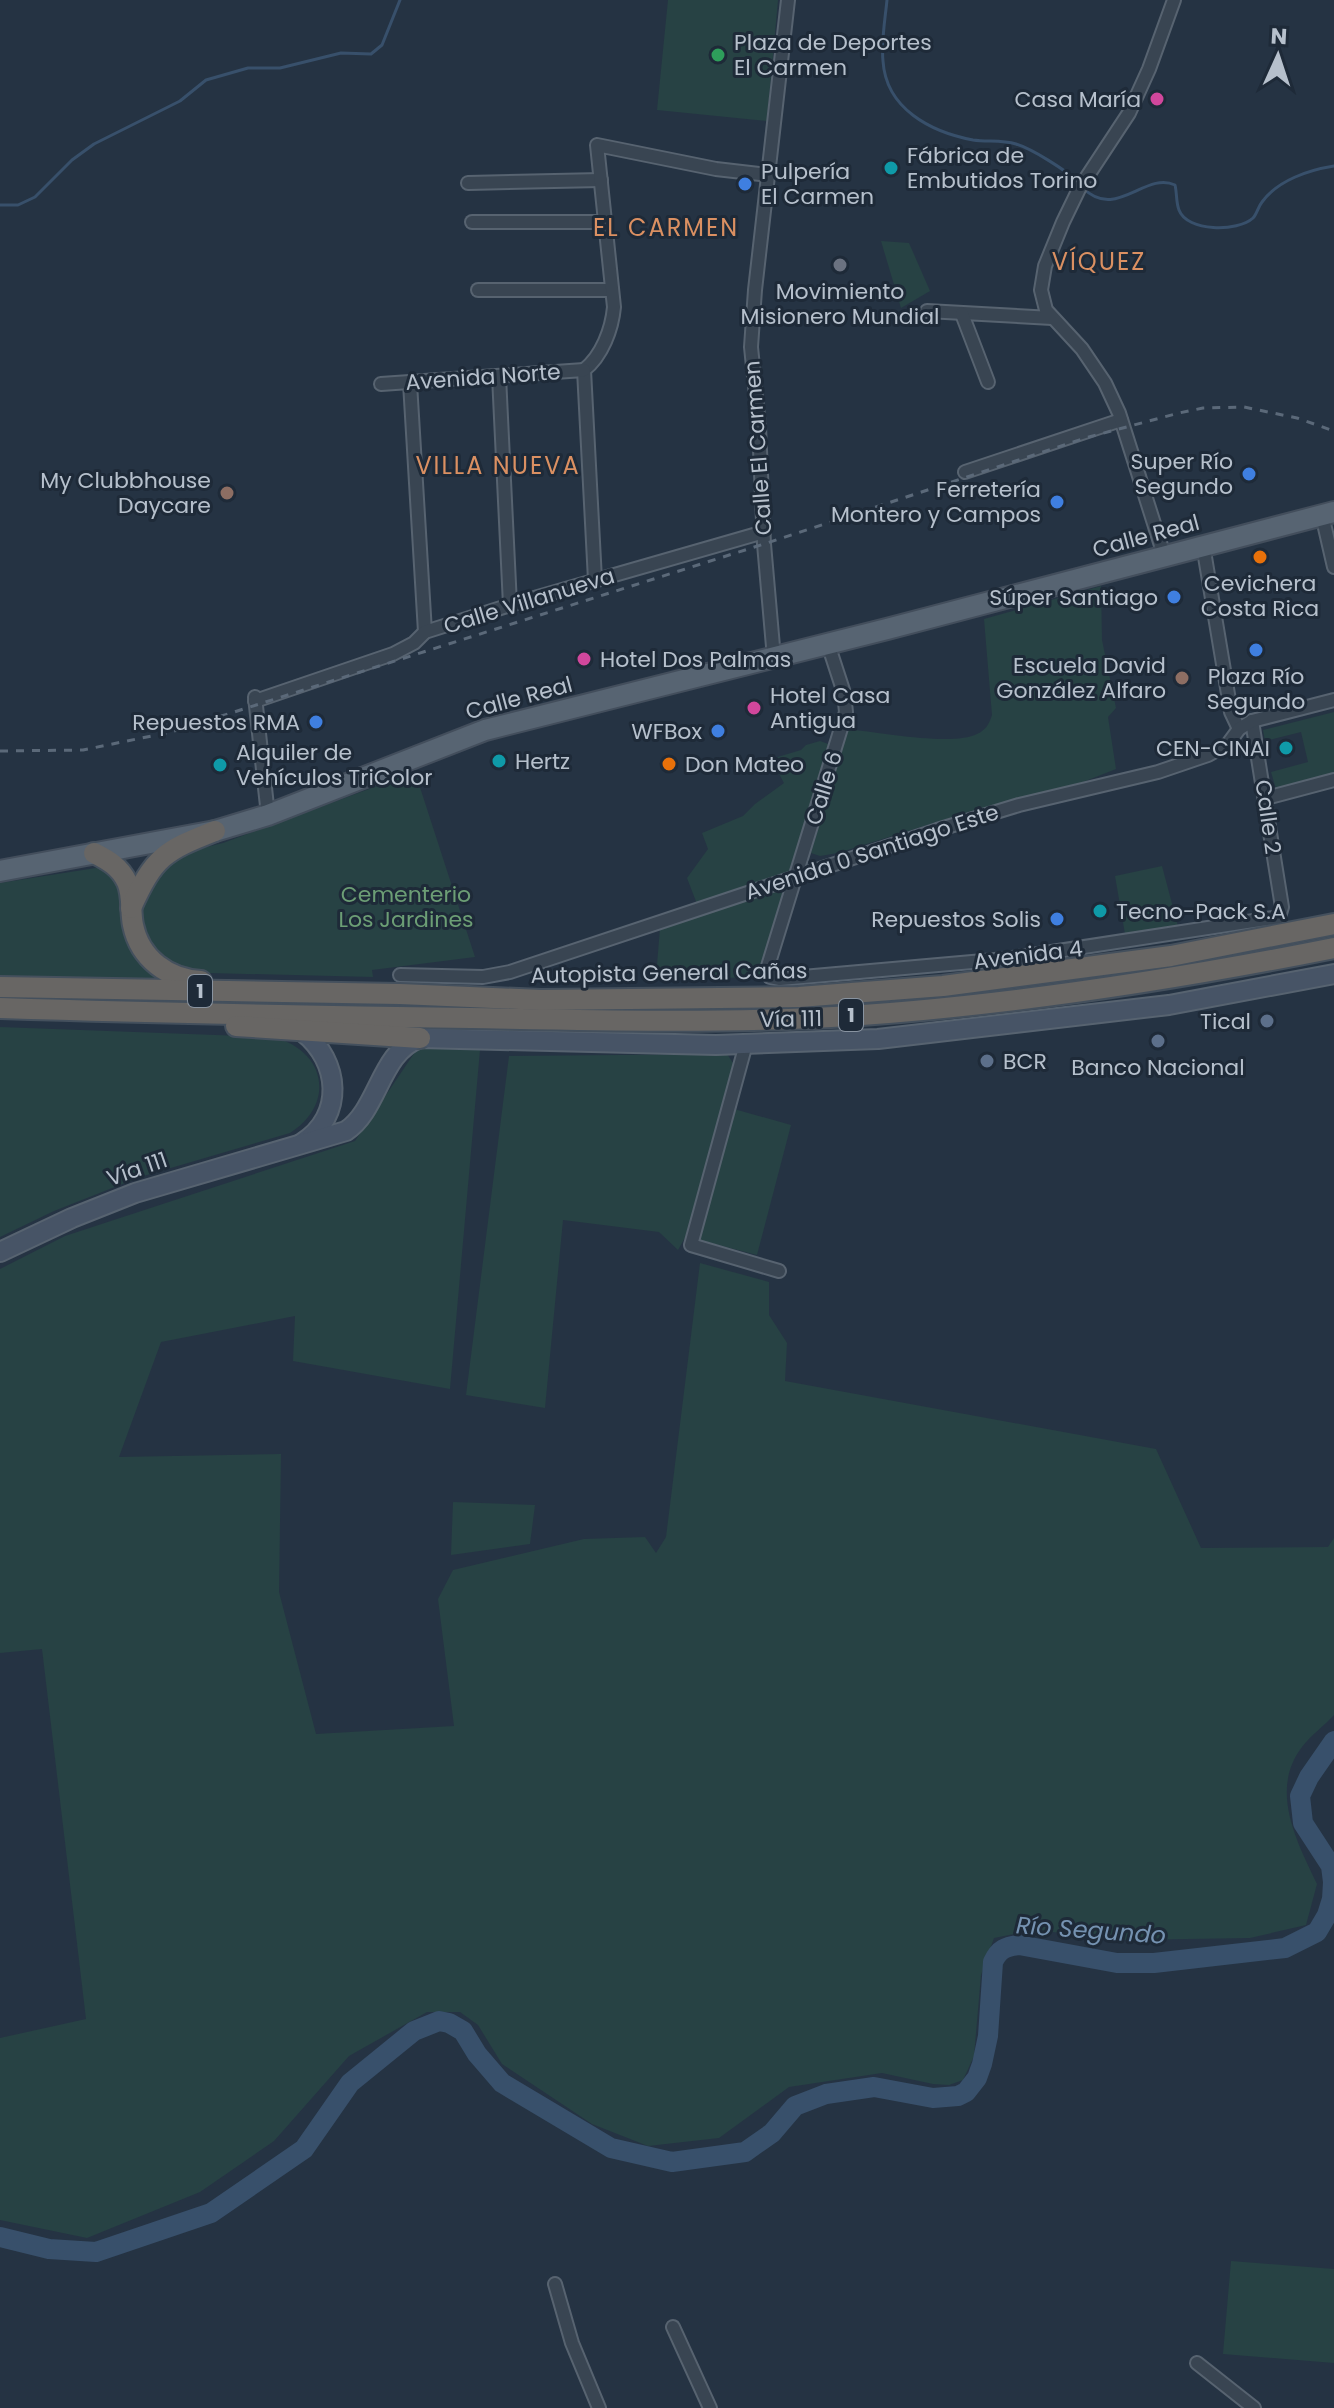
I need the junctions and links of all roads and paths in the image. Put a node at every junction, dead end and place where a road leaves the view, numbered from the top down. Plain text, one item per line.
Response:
1 (788, 0) edge
2 (1174, 0) edge
3 (769, 175) junction
4 (601, 180) junction
5 (468, 183) dead end
6 (472, 222) dead end
7 (606, 222) junction
8 (478, 290) dead end
9 (612, 290) junction
10 (927, 311) dead end
11 (962, 314) junction
12 (1052, 318) junction
13 (584, 370) junction
14 (499, 376) junction
15 (988, 382) dead end
16 (410, 383) junction
17 (381, 384) dead end
18 (1121, 420) junction
19 (965, 472) dead end
20 (1328, 513) edge
21 (764, 532) junction
22 (1203, 545) junction
23 (1164, 555) junction
24 (1334, 567) edge
25 (595, 580) junction
26 (510, 605) junction
27 (425, 632) junction
28 (828, 644) junction
29 (774, 658) junction
30 (1334, 700) edge
31 (1252, 721) junction
32 (1239, 729) junction
33 (1334, 780) edge
34 (1266, 798) junction
35 (268, 815) junction
36 (215, 831) junction
37 (94, 853) junction
38 (0, 871) edge
39 (797, 875) junction
40 (131, 908) junction
41 (1282, 912) joint
42 (1334, 924) edge
43 (1334, 948) edge
44 (1334, 974) edge
45 (770, 977) joint
46 (400, 985) junction
47 (0, 987) edge
48 (0, 1008) edge
49 (56, 1010) junction
50 (303, 1032) junction
51 (420, 1038) junction
52 (746, 1044) junction
53 (295, 1147) junction
54 (0, 1252) edge
55 (779, 1271) dead end
56 (555, 2284) dead end
57 (673, 2327) dead end
58 (1197, 2363) dead end
59 (708, 2405) edge
60 (599, 2408) edge
61 (692, 2408) edge
62 (1254, 2408) edge

1 - 3 street, Calle El Carmen
2 - 12 street
3 - 4 street
3 - 21 street, Calle El Carmen
4 - 5 street
4 - 7 street
6 - 7 street
7 - 9 street
8 - 9 street
9 - 13 street
10 - 11 street
11 - 12 street
11 - 15 street
12 - 18 street
13 - 14 street, Avenida Norte
13 - 25 street
14 - 16 street, Avenida Norte
14 - 26 street
16 - 17 street, Avenida Norte
16 - 27 street
18 - 19 street
18 - 23 street
20 - 22 main road, Calle Real
20 - 24 street
21 - 25 street, Calle Villanueva
21 - 29 street, Calle El Carmen
22 - 23 main road, Calle Real
22 - 32 street
23 - 28 main road, Calle Real
25 - 26 street, Calle Villanueva
26 - 27 street, Calle Villanueva
27 - 35 street, Calle Villanueva
28 - 29 main road, Calle Real
28 - 39 street, Calle 6
29 - 35 main road, Calle Real
30 - 31 street, Avenida 0 Santiago Este
31 - 32 street, Avenida 0 Santiago Este
31 - 34 street, Calle 2
32 - 39 street, Avenida 0 Santiago Este
33 - 34 street
34 - 41 street, Calle 2
35 - 36 main road, Calle Real
36 - 37 main road, Calle Real
36 - 40 highway
37 - 38 main road, Calle Real
37 - 40 highway
39 - 45 street, Calle 6
39 - 46 street, Avenida 0 Santiago Este
40 - 46 highway
41 - 45 street, Avenida 4
42 - 46 highway, Autopista General Cañas / 1
43 - 49 highway, Autopista General Cañas / 1
44 - 52 main road, Vía 111
46 - 47 highway, Autopista General Cañas / 1
48 - 49 highway, Autopista General Cañas / 1
49 - 50 highway
50 - 51 highway
50 - 53 main road, Vía 111
51 - 52 main road, Vía 111
51 - 53 main road, Vía 111
52 - 55 street
53 - 54 main road, Vía 111
56 - 60 street
57 - 59 street
58 - 62 street
59 - 61 street

